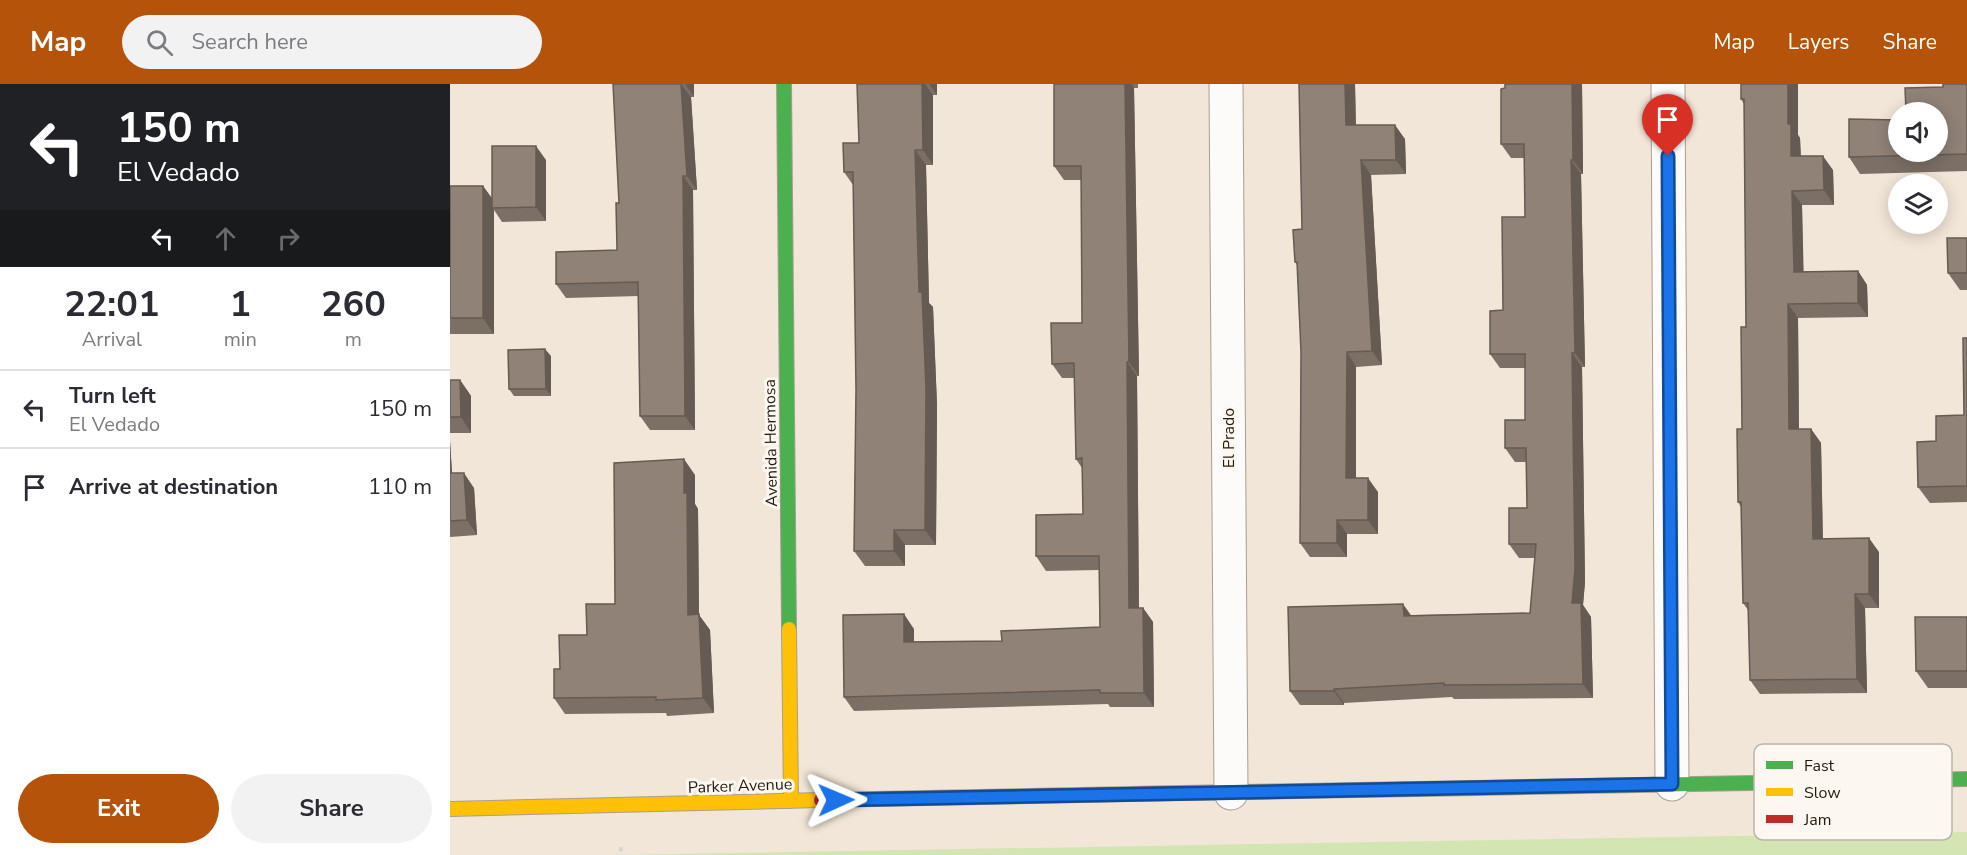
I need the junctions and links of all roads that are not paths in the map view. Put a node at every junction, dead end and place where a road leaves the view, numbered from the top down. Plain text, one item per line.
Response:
1 (784, 84) edge
2 (1226, 84) edge
3 (1668, 84) edge
4 (1952, 779) edge
5 (1967, 779) edge
6 (1754, 783) edge
7 (1672, 784) junction
8 (1231, 793) junction
9 (791, 801) junction
10 (450, 809) edge

1 - 9 street, Avenida Hermosa
2 - 8 street, El Prado
3 - 7 street
4 - 5 street, Parker Avenue
6 - 7 street, Parker Avenue
7 - 8 street, Parker Avenue
8 - 9 street, Parker Avenue
9 - 10 street, Parker Avenue

